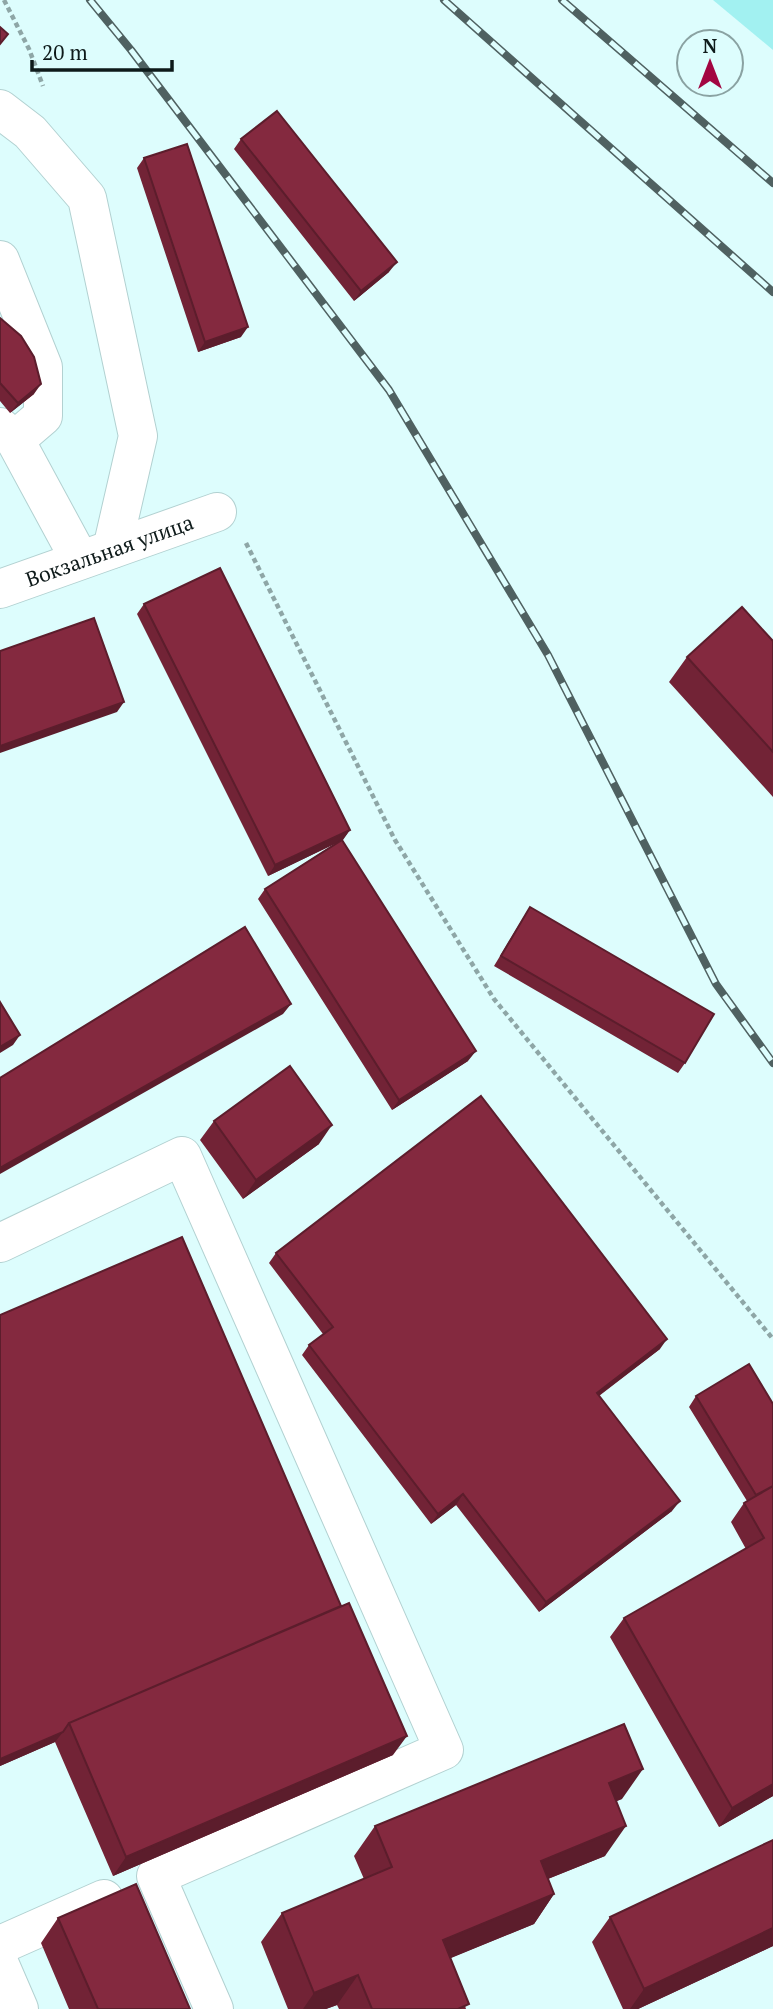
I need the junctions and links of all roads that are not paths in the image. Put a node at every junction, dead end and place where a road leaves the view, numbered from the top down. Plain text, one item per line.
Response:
1 (0, 109) edge
2 (0, 260) edge
3 (8, 433) edge
4 (216, 512) road end
5 (96, 555) junction
6 (0, 589) edge
7 (0, 1243) edge
8 (156, 1877) junction
9 (0, 1945) edge
10 (0, 1965) edge
11 (19, 2009) edge
12 (214, 2009) edge

1 - 5 street
2 - 3 street
3 - 5 street
4 - 5 street, Вокзальная улица
5 - 6 street, Вокзальная улица
7 - 8 street
8 - 9 street
8 - 12 street
10 - 11 street

